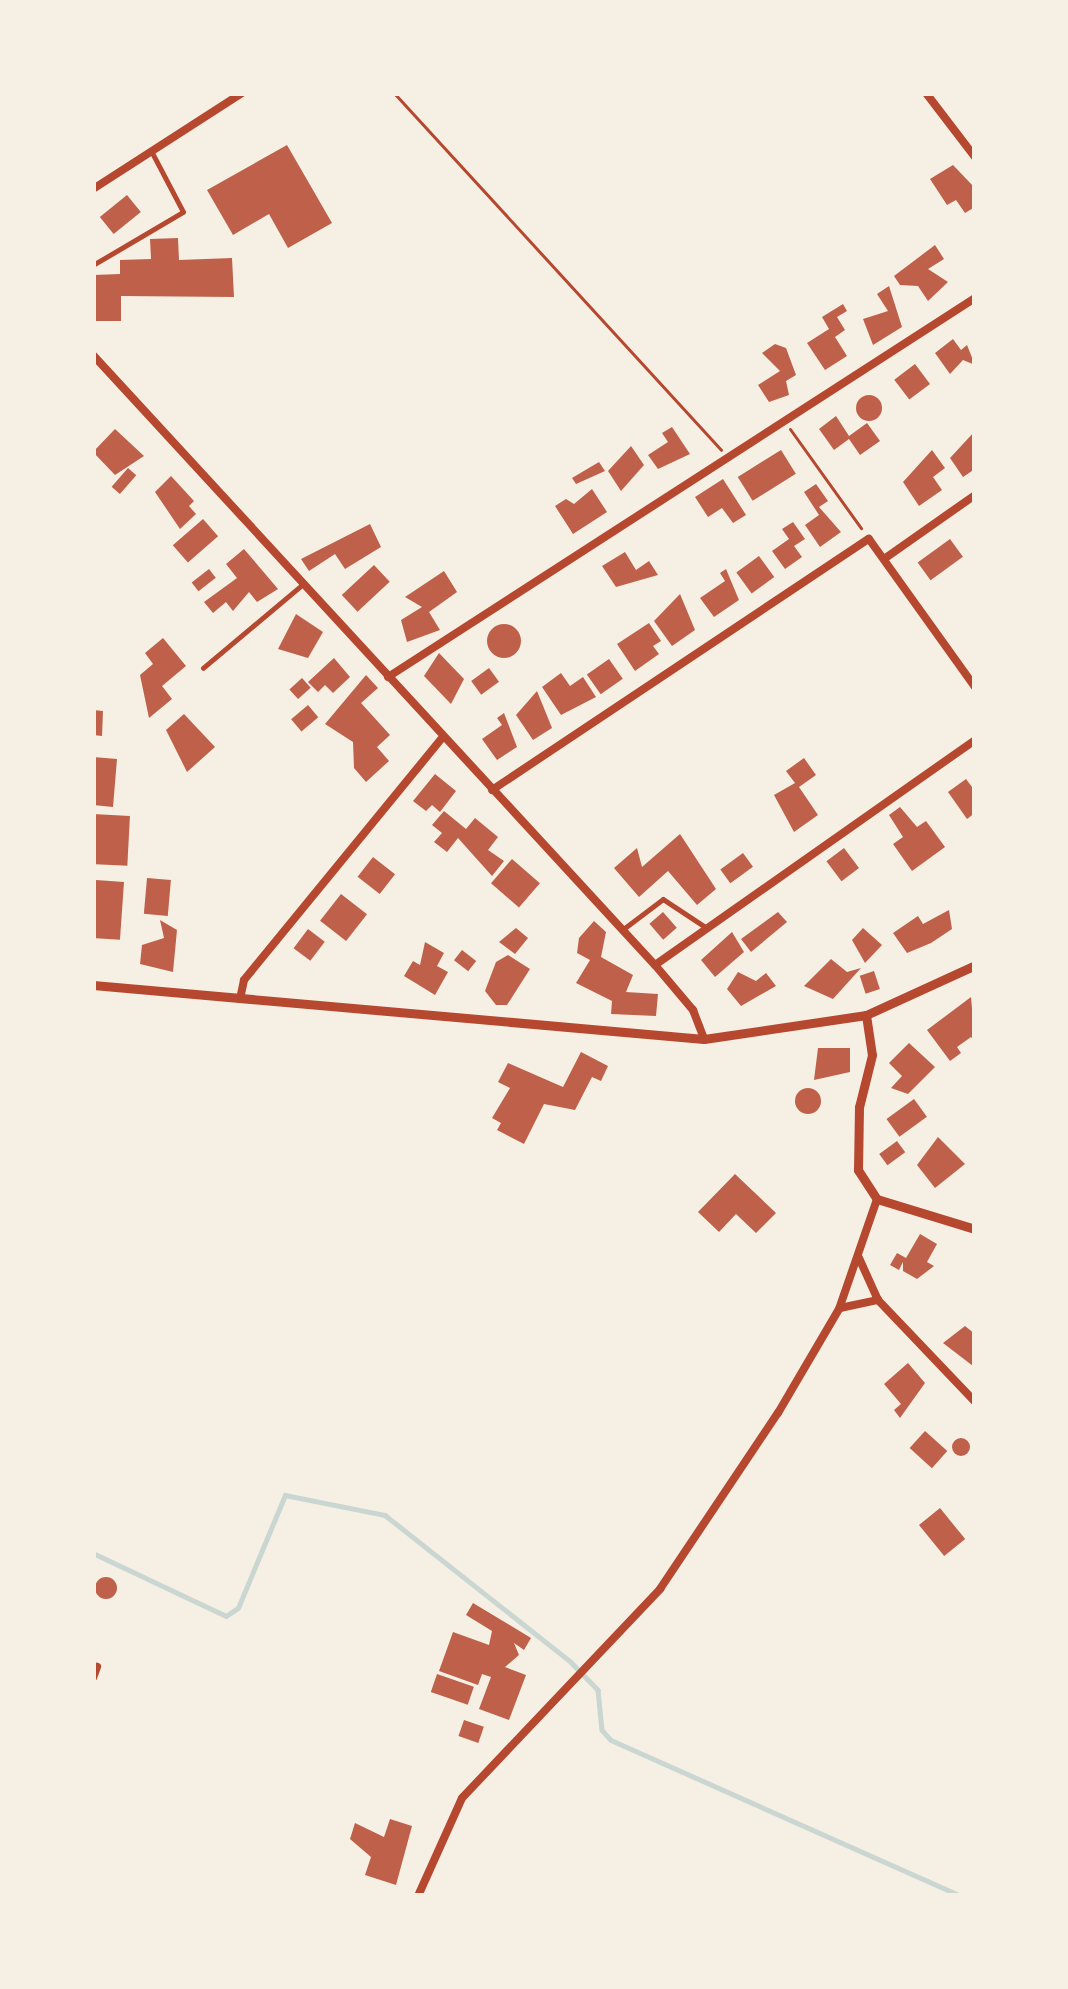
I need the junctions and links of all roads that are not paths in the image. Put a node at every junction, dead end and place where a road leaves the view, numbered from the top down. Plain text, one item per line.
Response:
1 (242, 93) edge
2 (926, 93) edge
3 (152, 152) junction
4 (975, 158) edge
5 (93, 189) edge
6 (93, 265) edge
7 (975, 298) edge
8 (93, 355) edge
9 (975, 495) edge
10 (884, 559) junction
11 (303, 584) junction
12 (203, 668) dead end
13 (388, 677) junction
14 (975, 687) edge
15 (441, 739) junction
16 (975, 740) edge
17 (492, 790) junction
18 (707, 928) junction
19 (622, 930) junction
20 (655, 965) junction
21 (975, 965) edge
22 (93, 985) edge
23 (240, 999) junction
24 (866, 1016) junction
25 (704, 1039) junction
26 (877, 1199) junction
27 (975, 1229) edge
28 (858, 1254) junction
29 (878, 1300) junction
30 (839, 1309) junction
31 (975, 1400) edge
32 (97, 1667) dead end
33 (93, 1678) edge
34 (418, 1896) edge

1 - 3 street
2 - 4 street
3 - 5 street
3 - 6 lane
7 - 13 street
8 - 11 street
9 - 10 street
10 - 14 street
10 - 17 street
11 - 12 lane
11 - 13 street
13 - 15 street
15 - 17 street
15 - 23 street
16 - 18 street
17 - 19 street
18 - 19 lane
18 - 20 street
19 - 20 street
20 - 25 street
21 - 24 street
22 - 23 street
23 - 25 street
24 - 25 street
24 - 26 street
26 - 27 street
26 - 28 street
28 - 29 street
28 - 30 street
29 - 30 street
29 - 31 street
30 - 34 street
32 - 33 street

